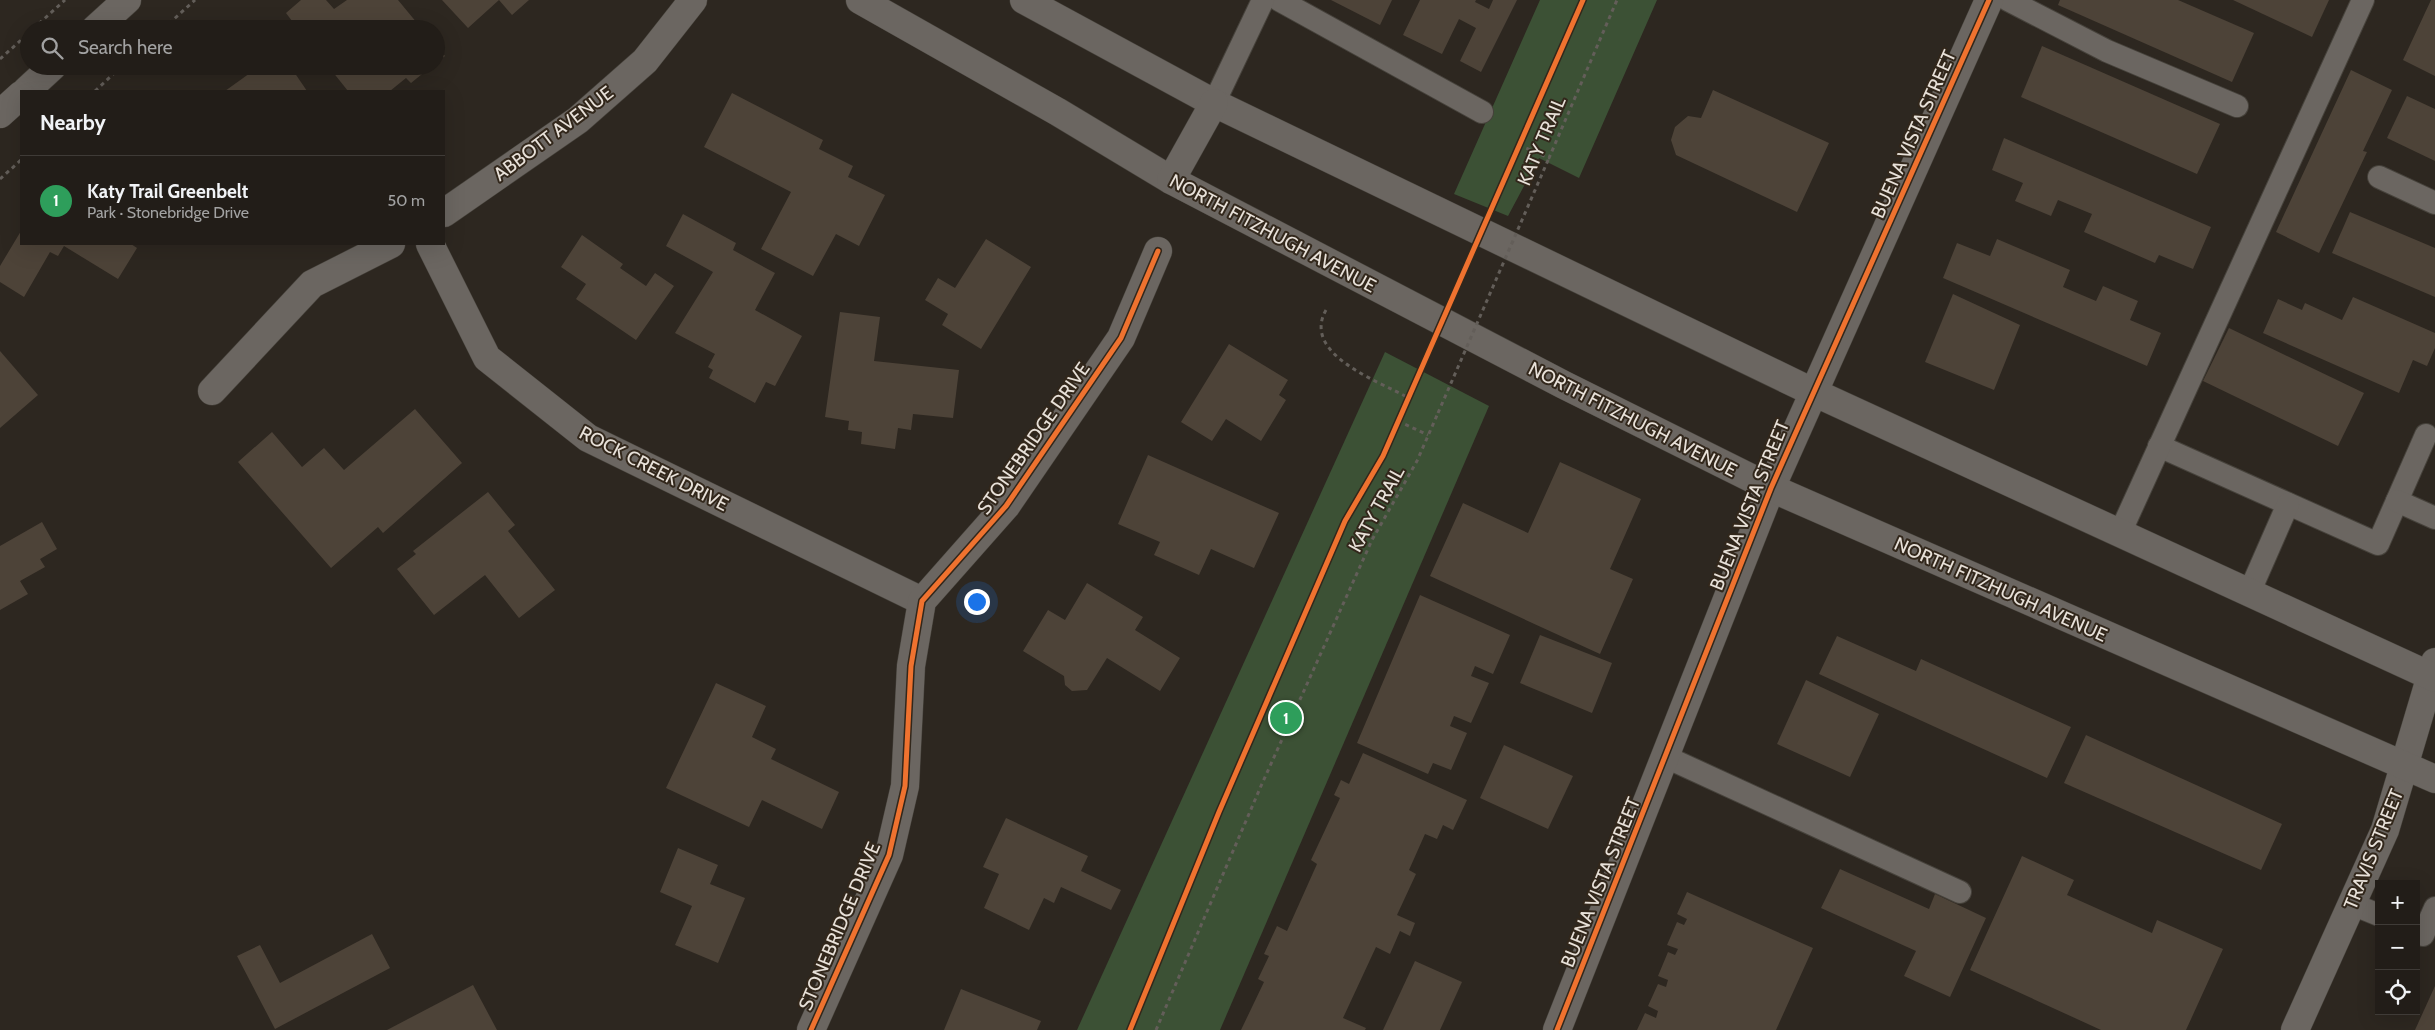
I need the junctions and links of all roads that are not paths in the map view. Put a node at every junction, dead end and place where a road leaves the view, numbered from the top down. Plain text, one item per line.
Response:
1 (127, 0) edge
2 (693, 0) edge
3 (860, 0) edge
4 (1024, 0) edge
5 (1262, 0) edge
6 (1279, 0) edge
7 (1989, 0) edge
8 (2008, 0) edge
9 (2363, 0) edge
10 (105, 20) edge
11 (43, 75) edge
12 (27, 90) edge
13 (20, 96) edge
14 (1214, 103) junction
15 (2237, 106) dead end
16 (1482, 112) dead end
17 (0, 114) edge
18 (2379, 177) dead end
19 (1171, 180) junction
20 (2435, 203) edge
21 (445, 212) edge
22 (389, 245) edge
23 (430, 245) edge
24 (1158, 251) dead end
25 (212, 391) dead end
26 (1813, 392) junction
27 (2426, 434) dead end
28 (2159, 446) junction
29 (1771, 488) junction
30 (2397, 501) junction
31 (2288, 504) junction
32 (2435, 518) edge
33 (2120, 533) junction
34 (2249, 593) junction
35 (922, 601) junction
36 (2434, 672) edge
37 (1666, 757) junction
38 (2405, 766) junction
39 (2435, 779) edge
40 (1960, 892) dead end
41 (2352, 904) junction
42 (2435, 908) edge
43 (2375, 913) edge
44 (2420, 934) edge
45 (811, 1030) edge
46 (1557, 1030) edge
47 (2295, 1030) edge

1 - 10 street
2 - 21 street, ABBOTT AVENUE
3 - 19 street, NORTH FITZHUGH AVENUE
4 - 14 street
5 - 14 lane
6 - 16 lane
7 - 26 street, BUENA VISTA STREET
8 - 15 lane
9 - 28 lane
11 - 12 street
13 - 17 street
14 - 19 street
14 - 26 street
18 - 20 lane
19 - 29 street, NORTH FITZHUGH AVENUE
22 - 25 street
23 - 35 street, ROCK CREEK DRIVE
24 - 35 street, STONEBRIDGE DRIVE
26 - 29 street, BUENA VISTA STREET
26 - 33 street
27 - 30 lane
28 - 31 lane
28 - 33 lane
29 - 37 street, BUENA VISTA STREET
29 - 38 street, NORTH FITZHUGH AVENUE
30 - 31 lane
30 - 32 lane
31 - 34 lane
33 - 34 street
34 - 36 street
35 - 45 street, STONEBRIDGE DRIVE
36 - 38 street, TRAVIS STREET
37 - 40 lane
37 - 46 street, BUENA VISTA STREET
38 - 39 street, NORTH FITZHUGH AVENUE
38 - 41 street, TRAVIS STREET
41 - 43 lane
41 - 47 street, TRAVIS STREET
42 - 44 lane

